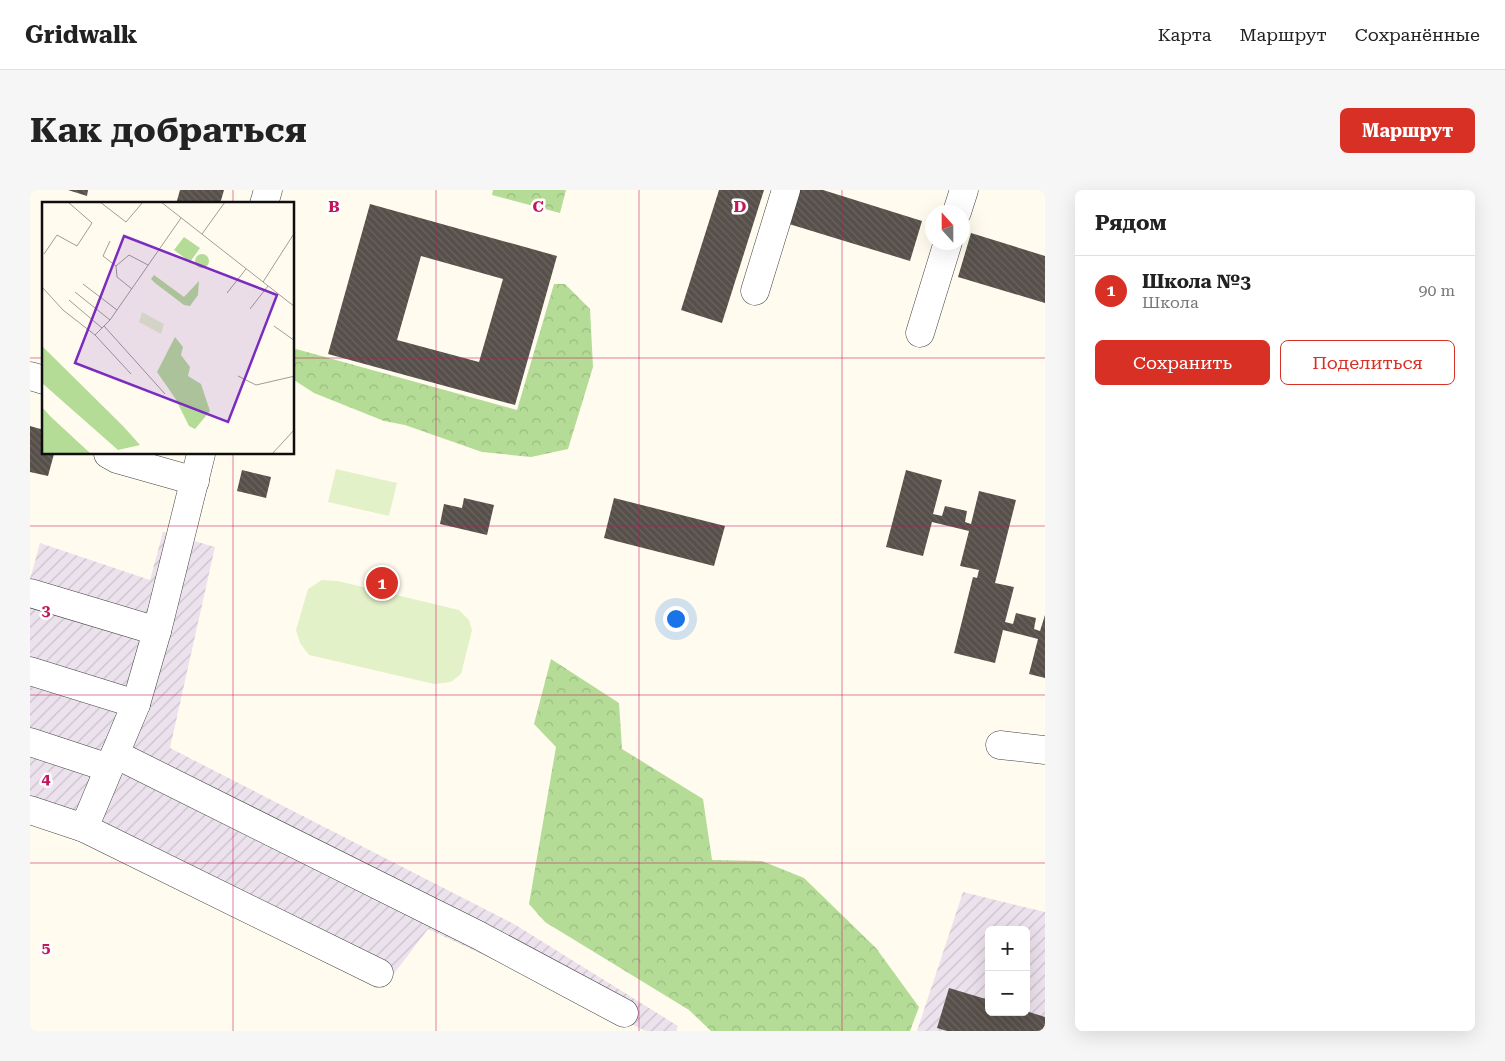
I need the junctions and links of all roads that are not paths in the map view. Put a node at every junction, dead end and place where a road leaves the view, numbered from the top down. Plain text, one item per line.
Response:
1 (786, 190) edge
2 (964, 190) edge
3 (959, 205) edge
4 (946, 250) edge
5 (755, 291) dead end
6 (920, 332) dead end
7 (110, 455) edge
8 (201, 455) edge
9 (194, 481) junction
10 (30, 593) edge
11 (157, 631) junction
12 (30, 671) edge
13 (136, 704) junction
14 (30, 742) edge
15 (1000, 745) dead end
16 (1045, 750) edge
17 (112, 761) junction
18 (30, 810) edge
19 (84, 828) junction
20 (378, 972) dead end
21 (624, 1013) dead end

1 - 5 lane
2 - 3 lane
4 - 6 lane
7 - 9 lane
8 - 9 lane
9 - 11 lane
10 - 11 lane
11 - 13 lane
12 - 13 lane
13 - 17 lane
14 - 17 lane
15 - 16 lane
17 - 19 lane
17 - 21 lane
18 - 19 lane
19 - 20 lane

